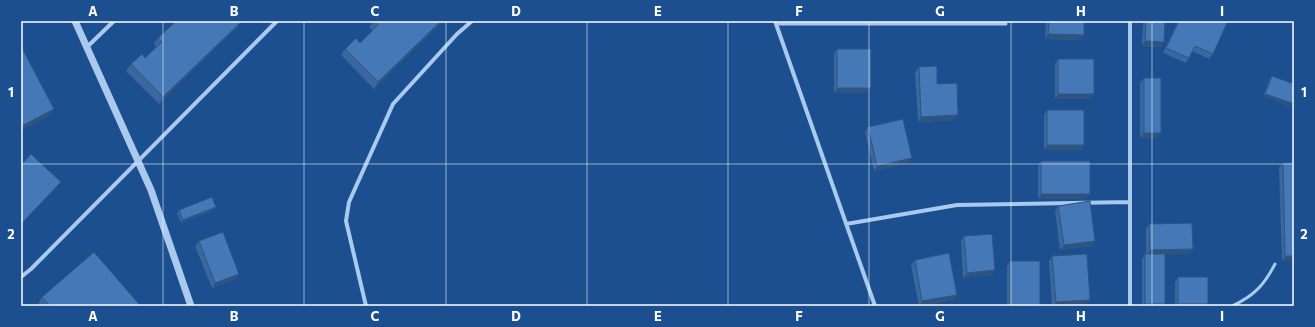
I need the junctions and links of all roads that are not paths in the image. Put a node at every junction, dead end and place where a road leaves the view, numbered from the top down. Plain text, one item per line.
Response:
1 (75, 21) edge
2 (114, 21) edge
3 (276, 21) edge
4 (472, 21) edge
5 (1130, 21) edge
6 (776, 22) edge
7 (1006, 24) dead end
8 (87, 48) junction
9 (138, 161) junction
10 (1130, 202) junction
11 (846, 224) junction
12 (1275, 264) dead end
13 (21, 277) edge
14 (191, 306) edge
15 (366, 306) edge
16 (875, 306) edge
17 (1130, 306) edge
18 (1232, 306) edge

1 - 8 street
2 - 8 street
3 - 9 street
4 - 15 street
5 - 10 street
6 - 7 lane
6 - 11 street
8 - 9 street
9 - 13 street
9 - 14 street
10 - 11 street
10 - 17 street
11 - 16 street
12 - 18 lane

